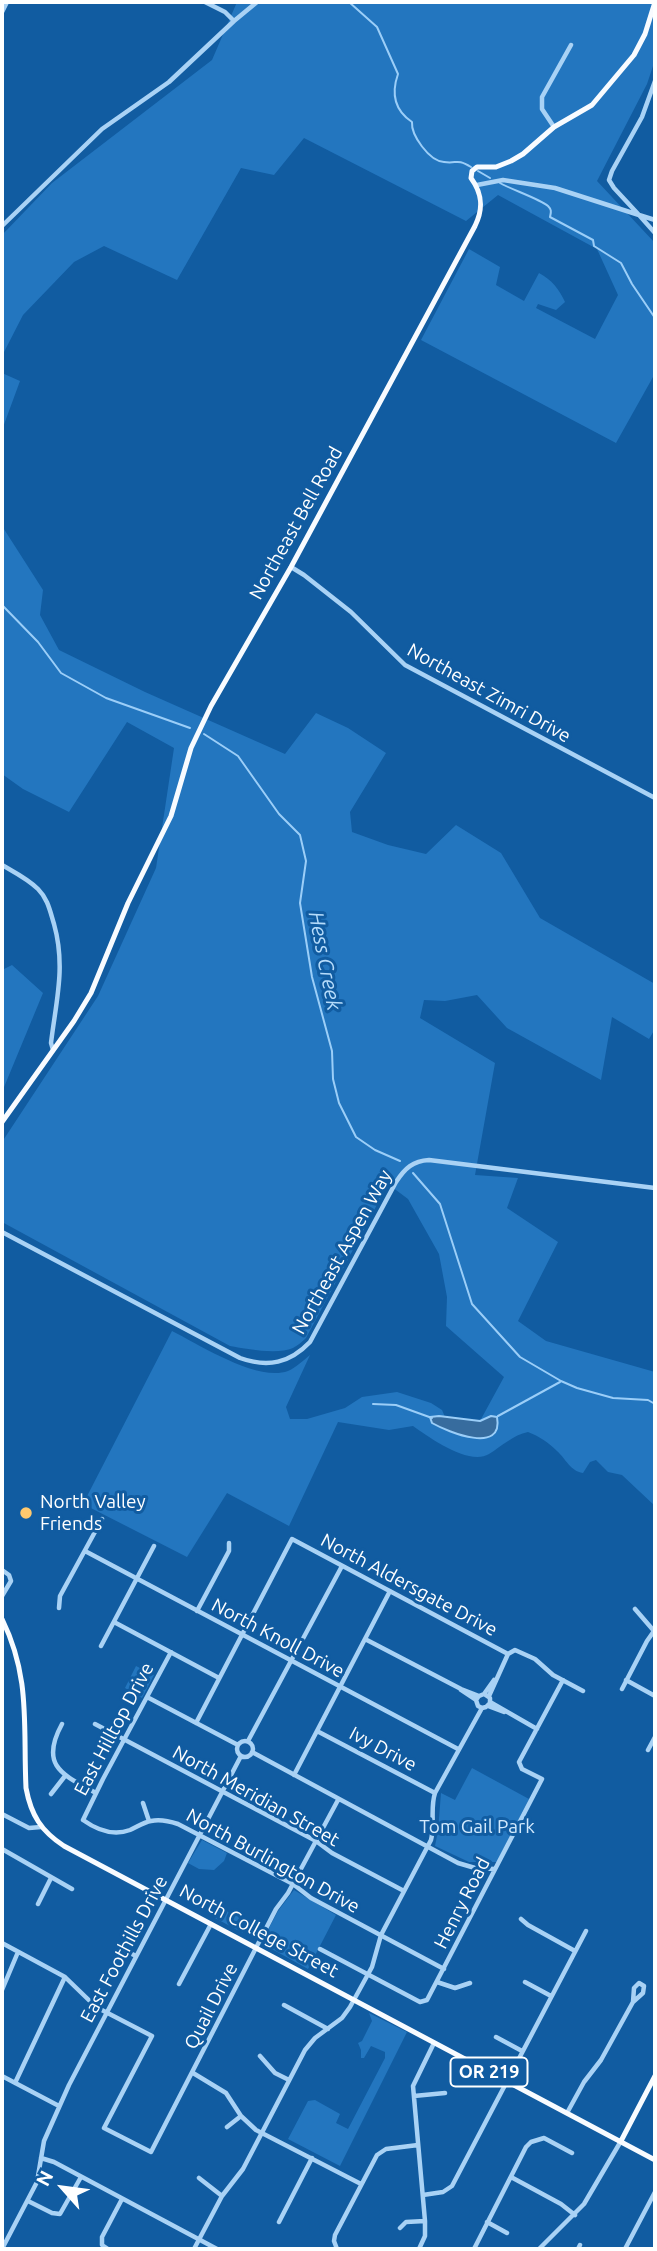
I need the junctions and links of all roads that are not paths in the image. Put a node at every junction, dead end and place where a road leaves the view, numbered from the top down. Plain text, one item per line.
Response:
1 (8, 2) edge
2 (205, 2) edge
3 (257, 2) edge
4 (655, 2) edge
5 (2, 12) edge
6 (234, 21) junction
7 (571, 45) dead end
8 (655, 81) edge
9 (554, 127) junction
10 (477, 186) junction
11 (639, 215) junction
12 (655, 220) edge
13 (2, 226) edge
14 (655, 233) edge
15 (291, 567) junction
16 (655, 798) edge
17 (2, 865) edge
18 (53, 1051) junction
19 (2, 1122) edge
20 (655, 1188) edge
21 (2, 1232) edge
22 (102, 1518) dead end
23 (229, 1543) dead end
24 (154, 1546) dead end
25 (85, 1551) junction
26 (342, 1566) junction
27 (2, 1570) edge
28 (137, 1579) junction
29 (390, 1591) junction
30 (2, 1596) edge
31 (58, 1608) dead end
32 (635, 1609) dead end
33 (197, 1611) junction
34 (2, 1619) edge
35 (114, 1622) junction
36 (655, 1632) edge
37 (242, 1635) junction
38 (365, 1639) junction
39 (101, 1646) dead end
40 (171, 1652) junction
41 (508, 1654) junction
42 (291, 1661) junction
43 (219, 1678) junction
44 (563, 1680) junction
45 (626, 1681) junction
46 (340, 1687) junction
47 (622, 1689) dead end
48 (583, 1691) dead end
49 (655, 1696) edge
50 (147, 1697) junction
51 (483, 1701) junction
52 (196, 1723) junction
53 (62, 1724) dead end
54 (95, 1724) dead end
55 (537, 1729) junction
56 (317, 1731) junction
57 (655, 1737) edge
58 (123, 1739) junction
59 (248, 1741) junction
60 (238, 1745) junction
61 (458, 1749) junction
62 (648, 1750) dead end
63 (252, 1752) junction
64 (241, 1756) junction
65 (294, 1775) junction
66 (65, 1776) junction
67 (222, 1792) junction
68 (96, 1793) junction
69 (435, 1793) junction
70 (51, 1794) dead end
71 (338, 1800) junction
72 (143, 1803) dead end
73 (2, 1814) edge
74 (83, 1820) joint
75 (149, 1821) junction
76 (41, 1827) junction
77 (199, 1835) junction
78 (316, 1842) junction
79 (428, 1847) junction
80 (2, 1851) edge
81 (495, 1869) junction
82 (51, 1878) junction
83 (293, 1884) junction
84 (72, 1889) dead end
85 (404, 1891) junction
86 (165, 1900) junction
87 (38, 1904) dead end
88 (521, 1919) dead end
89 (211, 1924) junction
90 (586, 1931) dead end
91 (381, 1936) junction
92 (2, 1943) edge
93 (120, 1948) dead end
94 (256, 1948) junction
95 (320, 1949) dead end
96 (575, 1951) junction
97 (18, 1952) junction
98 (136, 1956) junction
99 (444, 1969) junction
100 (368, 1975) junction
101 (65, 1976) junction
102 (437, 1982) junction
103 (525, 1982) dead end
104 (470, 1983) dead end
105 (179, 1984) dead end
106 (2, 1990) edge
107 (551, 1996) junction
108 (354, 2000) junction
109 (633, 2002) dead end
110 (284, 2005) dead end
111 (106, 2012) junction
112 (328, 2029) junction
113 (496, 2038) dead end
114 (434, 2043) junction
115 (522, 2051) junction
116 (260, 2056) dead end
117 (192, 2073) junction
118 (2, 2076) edge
119 (655, 2076) edge
120 (289, 2080) junction
121 (506, 2081) junction
122 (15, 2083) junction
123 (445, 2093) dead end
124 (414, 2096) junction
125 (59, 2106) junction
126 (568, 2113) junction
127 (241, 2116) junction
128 (227, 2127) dead end
129 (262, 2133) junction
130 (621, 2141) junction
131 (418, 2145) junction
132 (572, 2153) dead end
133 (41, 2158) junction
134 (312, 2158) junction
135 (655, 2160) edge
136 (81, 2177) junction
137 (511, 2177) junction
138 (199, 2178) dead end
139 (361, 2184) junction
140 (655, 2192) edge
141 (423, 2194) junction
142 (222, 2196) junction
143 (122, 2199) junction
144 (28, 2201) junction
145 (575, 2215) junction
146 (425, 2221) junction
147 (279, 2222) dead end
148 (487, 2222) junction
149 (400, 2228) dead end
150 (507, 2233) dead end
151 (199, 2240) junction
152 (2, 2249) edge
153 (108, 2249) edge
154 (194, 2249) edge
155 (217, 2249) edge
156 (337, 2249) edge
157 (419, 2249) edge
158 (474, 2249) edge
159 (538, 2249) edge
160 (625, 2249) edge

1 - 5 street
2 - 6 street
3 - 6 street
4 - 9 main road
6 - 13 street
7 - 9 street
8 - 11 street
9 - 10 main road
10 - 11 street
10 - 15 main road, Northeast Bell Road
11 - 12 street
11 - 14 street
15 - 16 street, Northeast Zimri Drive
15 - 18 main road, Northeast Bell Road
17 - 18 street
18 - 19 main road, Northeast Bell Road
20 - 21 street, Northeast Aspen Way
22 - 25 street
23 - 33 street
24 - 28 street
25 - 28 street, North Knoll Drive
25 - 31 street
26 - 29 street, North Aldersgate Drive
26 - 37 street, North Aldersgate Drive
26 - 42 street
27 - 30 street
28 - 33 street, North Knoll Drive
28 - 35 street
29 - 38 street
29 - 41 street, North Aldersgate Drive
32 - 36 street
33 - 37 street, North Knoll Drive
34 - 76 main road, North College Street / OR 219
35 - 39 street
35 - 40 street
36 - 45 street
37 - 42 street, North Knoll Drive
37 - 43 street
38 - 46 street
38 - 51 street
40 - 43 street
40 - 50 street, East Hilltop Drive
41 - 44 street, North Aldersgate Drive
41 - 51 street
42 - 46 street, North Knoll Drive
42 - 59 street
43 - 52 street
44 - 48 street, North Aldersgate Drive
44 - 55 street
45 - 47 street
45 - 49 street
46 - 56 street
46 - 61 street, North Knoll Drive
50 - 52 street
50 - 58 street, East Hilltop Drive
51 - 55 street
51 - 61 street
52 - 60 street
53 - 66 street
54 - 58 street, North Meridian Street
55 - 81 street, Henry Road
56 - 65 street
56 - 69 street, Ivy Drive
57 - 62 street
58 - 67 street, North Meridian Street
58 - 68 street, East Hilltop Drive
59 - 60 street
59 - 63 street
60 - 64 street
61 - 69 street
63 - 64 street
63 - 65 street
64 - 67 street, East Foothills Drive
65 - 71 street
66 - 68 street
66 - 70 street
67 - 77 street, East Foothills Drive
67 - 78 street, North Meridian Street
68 - 74 street, East Hilltop Drive
69 - 79 street
71 - 78 street, Quail Drive
71 - 79 street
72 - 75 street
73 - 76 street
74 - 75 street, North Burlington Drive
75 - 77 street, North Burlington Drive
76 - 86 main road, North College Street / OR 219
77 - 83 street, North Burlington Drive
77 - 86 street, East Foothills Drive
78 - 83 street, Quail Drive
78 - 85 street, North Meridian Street
79 - 81 street
79 - 85 street
80 - 82 street
81 - 99 street, Henry Road
82 - 84 street
82 - 87 street
83 - 91 street, North Burlington Drive
83 - 94 street, Quail Drive
85 - 91 street
86 - 89 main road, North College Street / OR 219
86 - 98 street, East Foothills Drive
88 - 96 street
89 - 94 main road, North College Street / OR 219
89 - 105 street
90 - 96 street
91 - 99 street, North Burlington Drive
91 - 100 street
92 - 97 street
93 - 98 street
94 - 108 main road, North College Street / OR 219
94 - 117 street, Quail Drive
95 - 100 street
96 - 107 street
97 - 101 street
97 - 106 street
98 - 111 street, East Foothills Drive
99 - 102 street, Henry Road
100 - 102 street, Henry Road
100 - 108 street
101 - 111 street
101 - 122 street
102 - 104 street
103 - 107 street
107 - 115 street
108 - 112 street
108 - 114 main road, North College Street / OR 219
109 - 126 street
110 - 112 street
111 - 117 street, Quail Drive
111 - 125 street, East Foothills Drive
112 - 120 street
113 - 115 street
114 - 121 main road, North College Street / OR 219
114 - 124 street
115 - 121 street
116 - 120 street
117 - 127 street
118 - 122 street
119 - 130 main road
120 - 129 street
121 - 126 main road, North College Street / OR 219
121 - 141 street
122 - 125 street
123 - 124 street
124 - 131 street
125 - 133 street, East Foothills Drive
126 - 130 main road, North College Street / OR 219
127 - 128 street
127 - 129 street
129 - 134 street
129 - 142 street
130 - 135 main road, North College Street / OR 219
130 - 145 street
131 - 139 street
131 - 141 street
132 - 137 street
133 - 136 street
133 - 144 street, East Foothills Drive
134 - 139 street
134 - 147 street
136 - 143 street
136 - 144 street
137 - 145 street
137 - 148 street
138 - 142 street
139 - 156 street
140 - 160 street
141 - 146 street
142 - 151 street
143 - 151 street
143 - 153 street
144 - 152 street, East Foothills Drive
145 - 159 street
146 - 149 street
146 - 157 street
148 - 150 street
148 - 158 street
151 - 154 street
151 - 155 street

